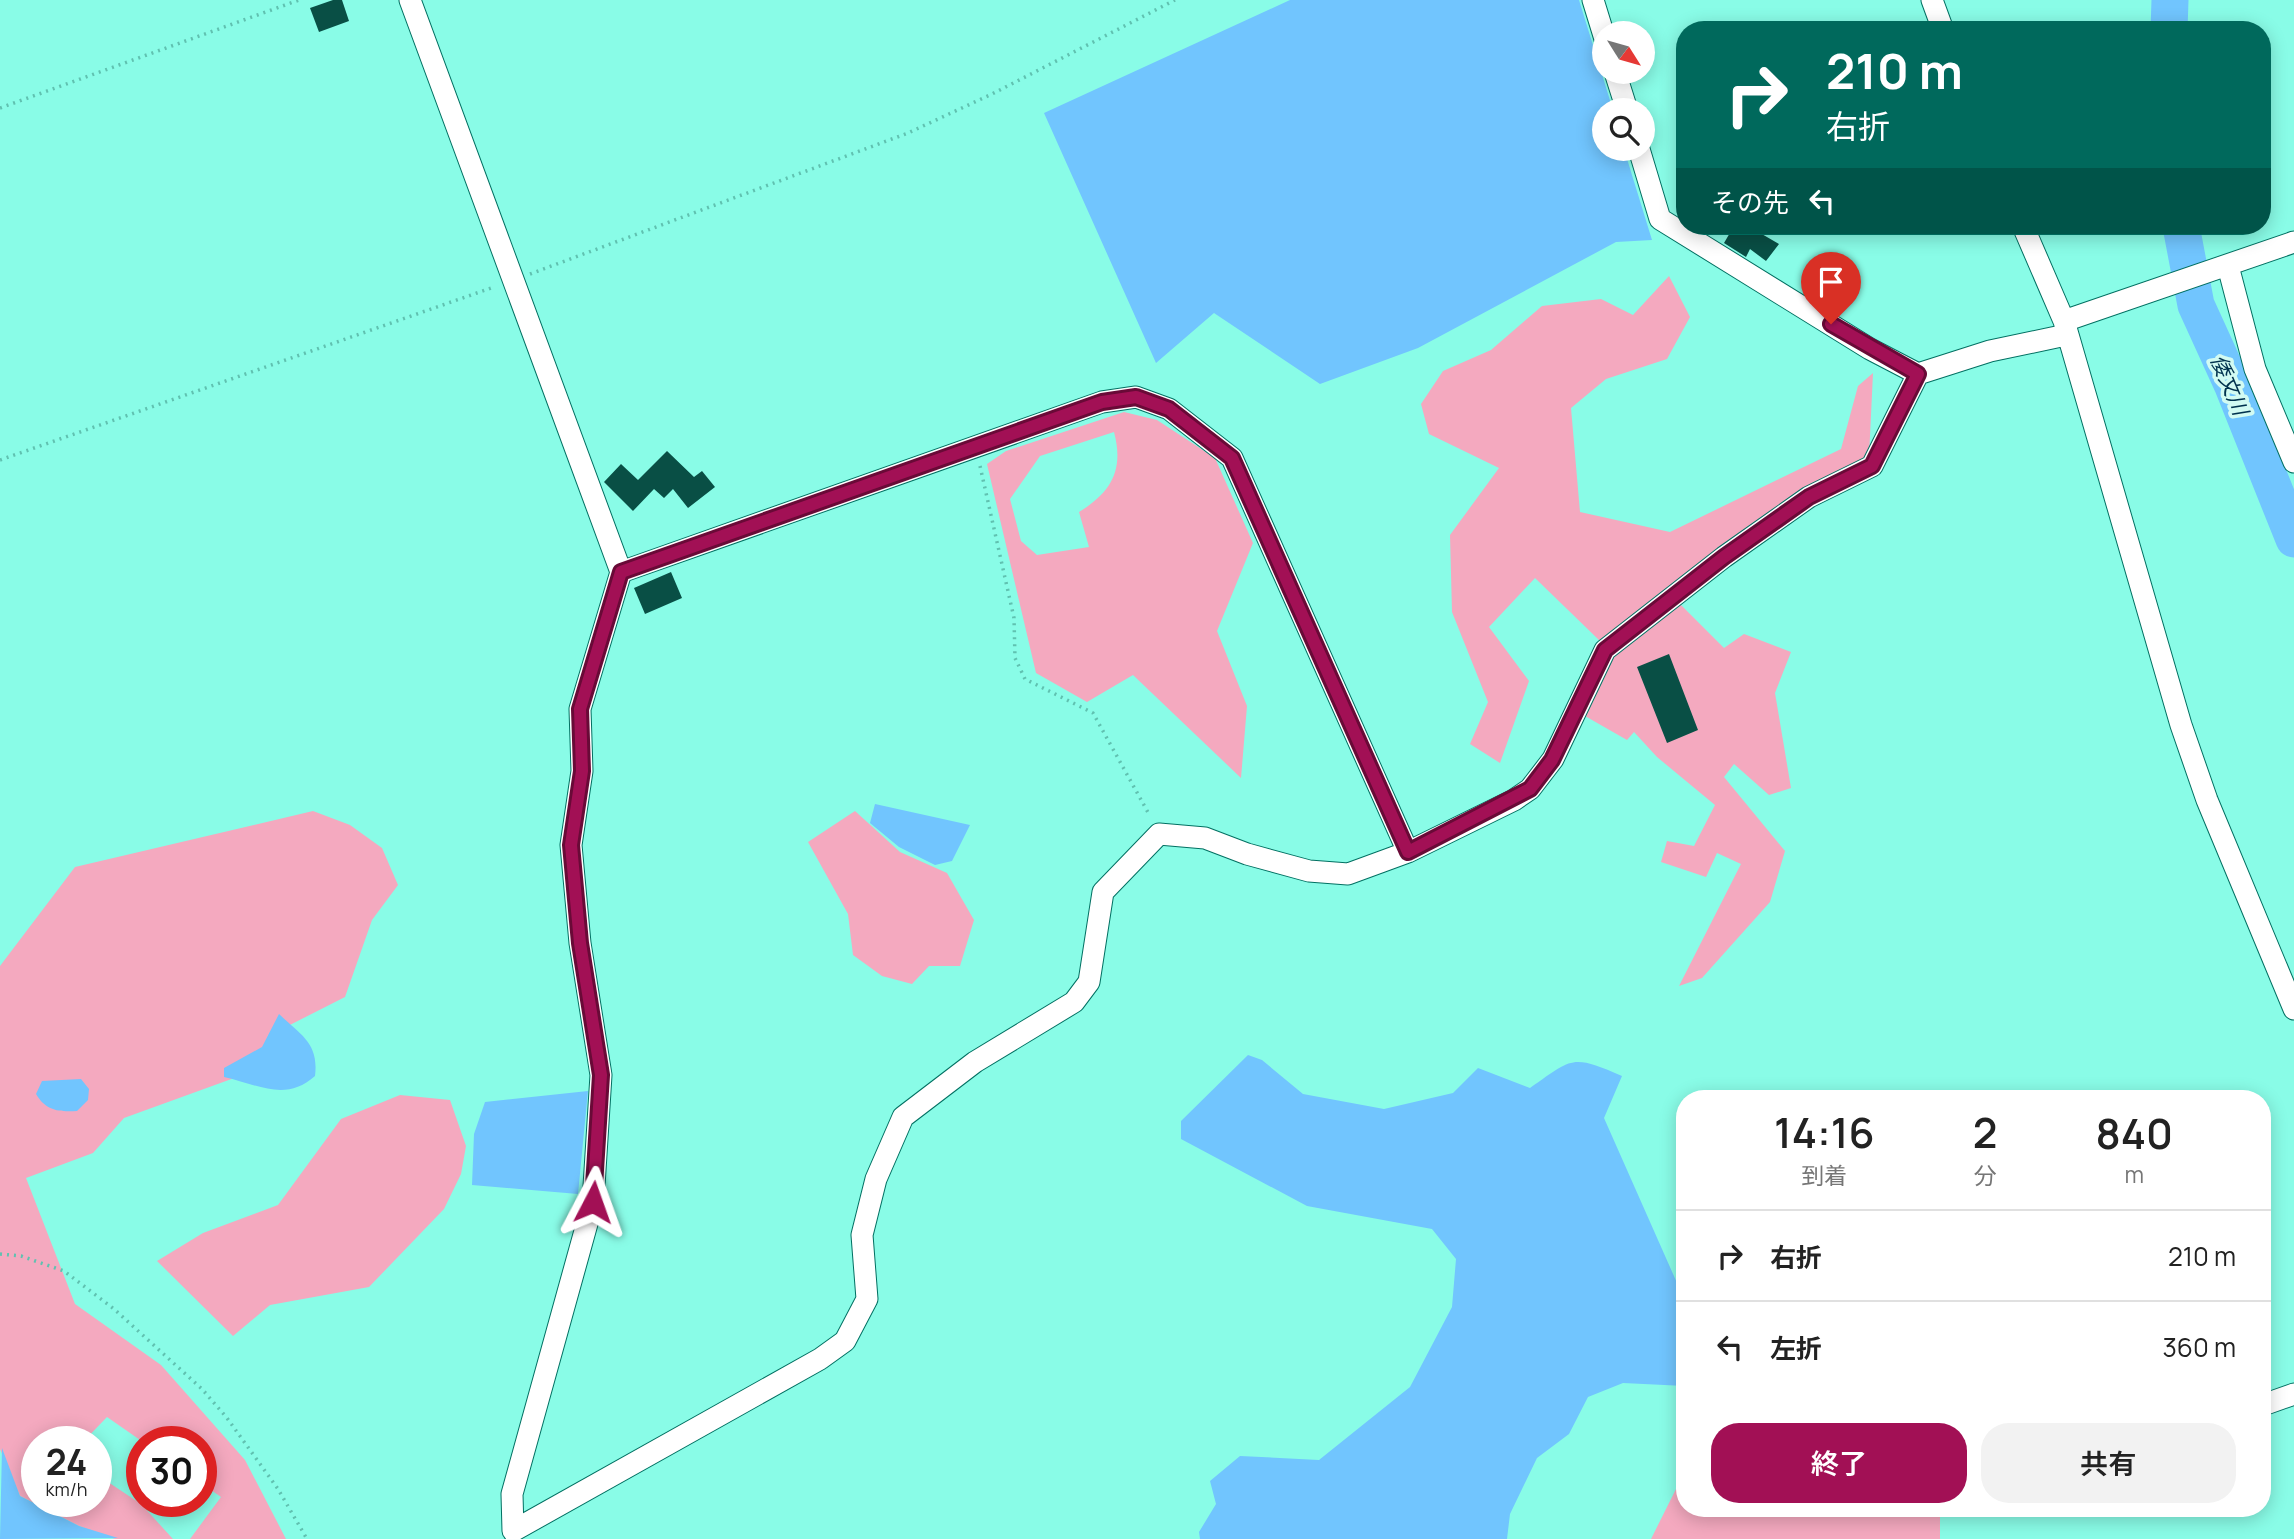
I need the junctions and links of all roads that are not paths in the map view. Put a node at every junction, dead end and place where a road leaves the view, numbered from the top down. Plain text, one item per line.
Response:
1 (410, 0) edge
2 (1593, 0) edge
3 (1932, 0) edge
4 (1599, 21) edge
5 (1940, 21) edge
6 (1643, 161) edge
7 (1676, 229) edge
8 (1686, 235) edge
9 (2026, 235) edge
10 (2294, 243) edge
11 (2224, 267) junction
12 (2065, 328) junction
13 (1918, 374) junction
14 (2294, 462) edge
15 (621, 572) junction
16 (1408, 852) junction
17 (2294, 1009) edge
18 (2294, 1394) edge
19 (2271, 1402) edge

1 - 15 street
2 - 4 street
3 - 5 street
6 - 7 street
8 - 13 street
9 - 12 street
10 - 11 street
11 - 12 street
11 - 14 street
12 - 13 street
12 - 17 street
13 - 16 street
15 - 16 street
15 - 16 street
18 - 19 street

